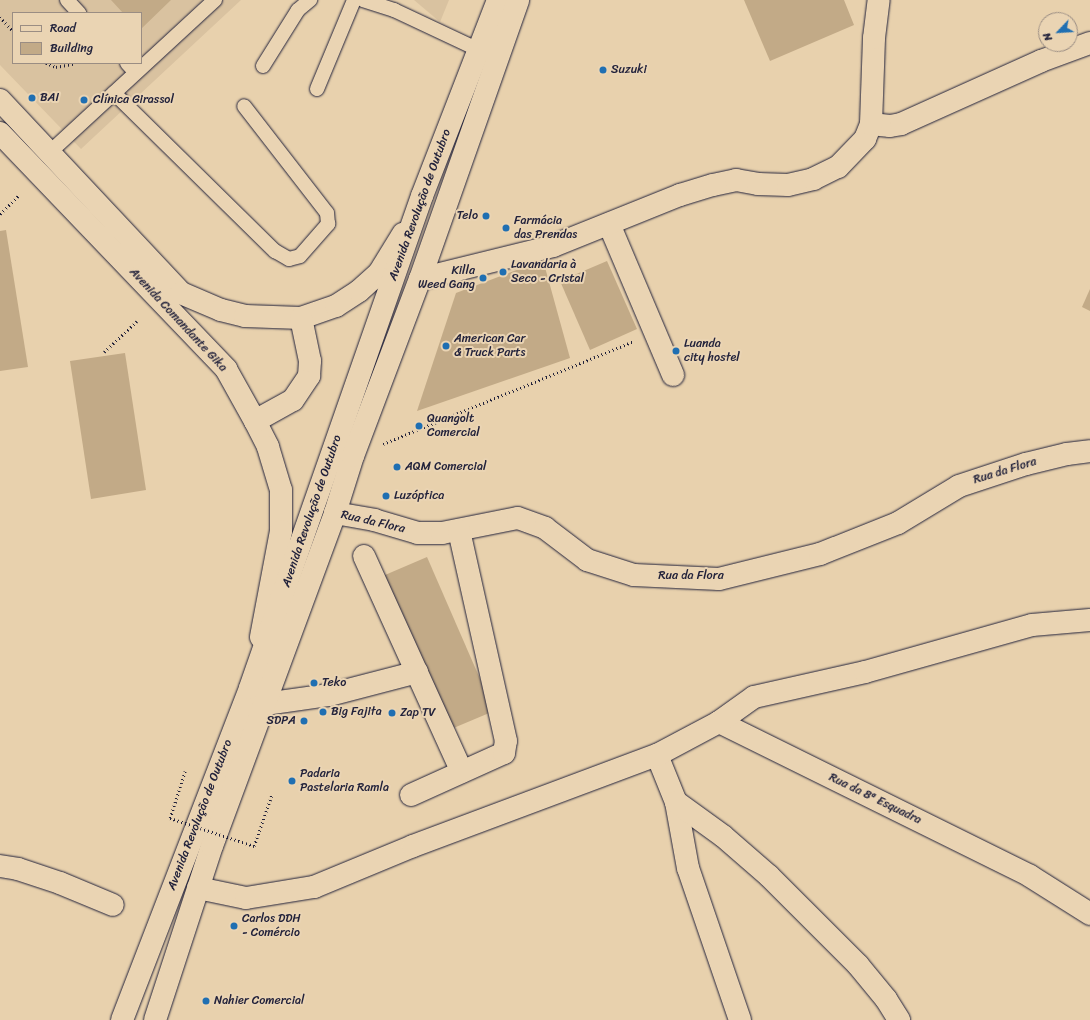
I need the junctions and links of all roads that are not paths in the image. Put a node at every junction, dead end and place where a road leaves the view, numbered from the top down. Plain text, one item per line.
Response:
1 (67, 0) edge
2 (215, 0) edge
3 (310, 0) edge
4 (354, 0) edge
5 (363, 0) edge
6 (498, 0) edge
7 (518, 0) edge
8 (879, 0) edge
9 (78, 12) edge
10 (1090, 43) edge
11 (479, 50) junction
12 (142, 59) edge
13 (263, 66) dead end
14 (131, 68) edge
15 (317, 89) dead end
16 (114, 93) junction
17 (0, 100) edge
18 (244, 106) dead end
19 (872, 124) junction
20 (0, 133) edge
21 (49, 153) junction
22 (422, 196) junction
23 (609, 224) junction
24 (420, 280) junction
25 (300, 318) junction
26 (673, 375) dead end
27 (254, 421) junction
28 (1090, 451) edge
29 (334, 513) junction
30 (459, 530) junction
31 (364, 556) dead end
32 (1090, 620) edge
33 (417, 672) junction
34 (257, 696) junction
35 (719, 722) junction
36 (657, 756) junction
37 (462, 772) junction
38 (411, 795) dead end
39 (676, 802) junction
40 (0, 866) edge
41 (198, 888) junction
42 (113, 905) dead end
43 (1090, 914) edge
44 (122, 1020) edge
45 (154, 1020) edge
46 (740, 1020) edge
47 (899, 1020) edge

1 - 9 lane
2 - 12 lane
3 - 13 lane
4 - 15 lane
5 - 11 lane
6 - 11 street, Avenida Revolução de Outubro
7 - 24 street, Avenida Revolução de Outubro
8 - 19 street
10 - 19 street
11 - 22 street, Avenida Revolução de Outubro
14 - 16 lane
16 - 18 lane
16 - 21 lane
17 - 21 street, Avenida Comandante Gika
19 - 23 street
20 - 27 street, Avenida Comandante Gika
21 - 25 street, Avenida Comandante Gika
22 - 25 street, Avenida Comandante Gika
22 - 34 street, Avenida Revolução de Outubro
23 - 24 street
23 - 26 street
24 - 29 street, Avenida Revolução de Outubro
25 - 27 street
27 - 34 street, Avenida Comandante Gika
28 - 30 street, Rua da Flora
29 - 30 street, Rua da Flora
29 - 34 street, Avenida Revolução de Outubro
30 - 37 street
31 - 33 street
32 - 35 street
33 - 34 street
33 - 37 street
34 - 41 street, Avenida Revolução de Outubro
34 - 44 street, Avenida Revolução de Outubro
35 - 36 street
35 - 43 street, Rua da 8ª Esquadra
36 - 39 street
36 - 41 street
37 - 38 street
39 - 46 street
39 - 47 street
40 - 42 street
41 - 45 street, Avenida Revolução de Outubro

